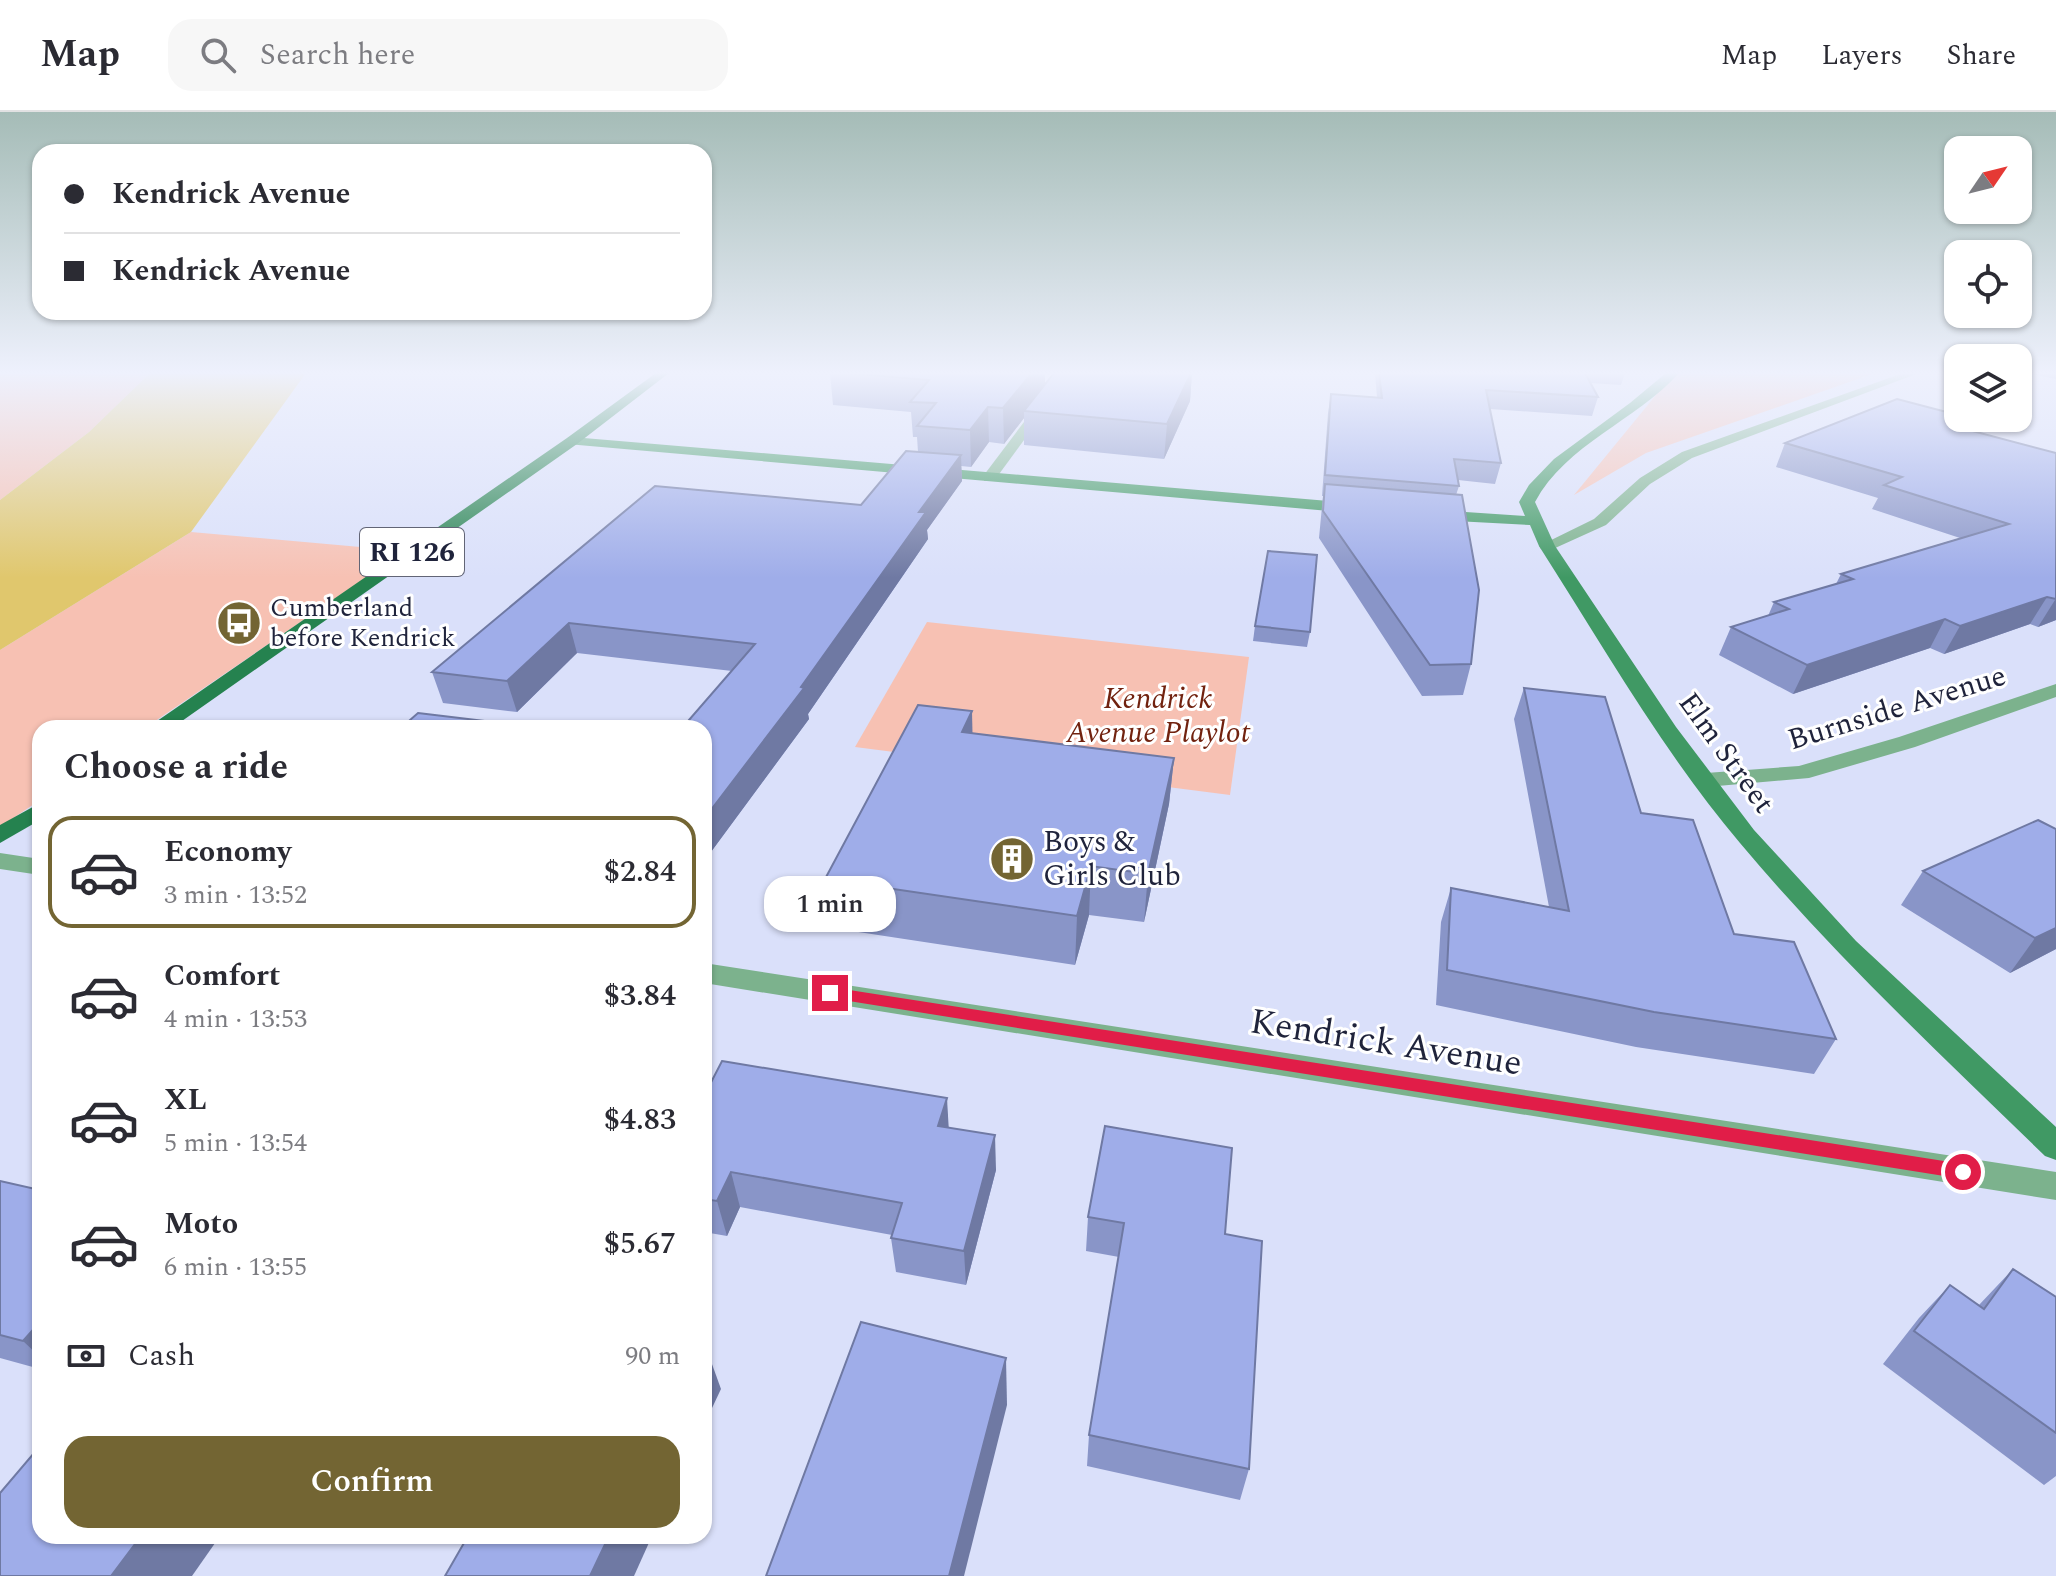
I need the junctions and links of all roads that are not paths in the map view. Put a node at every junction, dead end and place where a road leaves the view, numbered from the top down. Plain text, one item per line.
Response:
1 (572, 441) edge
2 (576, 441) edge
3 (1016, 441) edge
4 (1588, 441) edge
5 (1721, 441) edge
6 (989, 478) junction
7 (1371, 510) edge
8 (1419, 514) edge
9 (1534, 521) junction
10 (1547, 546) junction
11 (2056, 690) edge
12 (170, 720) edge
13 (1706, 780) junction
14 (32, 815) edge
15 (0, 836) edge
16 (0, 861) edge
17 (32, 866) edge
18 (712, 974) edge
19 (2056, 1147) edge
20 (2056, 1186) edge

1 - 12 main road, RI 126
2 - 6 street
3 - 6 street
4 - 9 street
5 - 10 street
6 - 7 street
8 - 9 street
9 - 10 street, Elm Street
10 - 13 street, Elm Street
11 - 13 street, Burnside Avenue
13 - 19 street, Elm Street
14 - 15 main road
16 - 17 street
18 - 20 street, Kendrick Avenue

